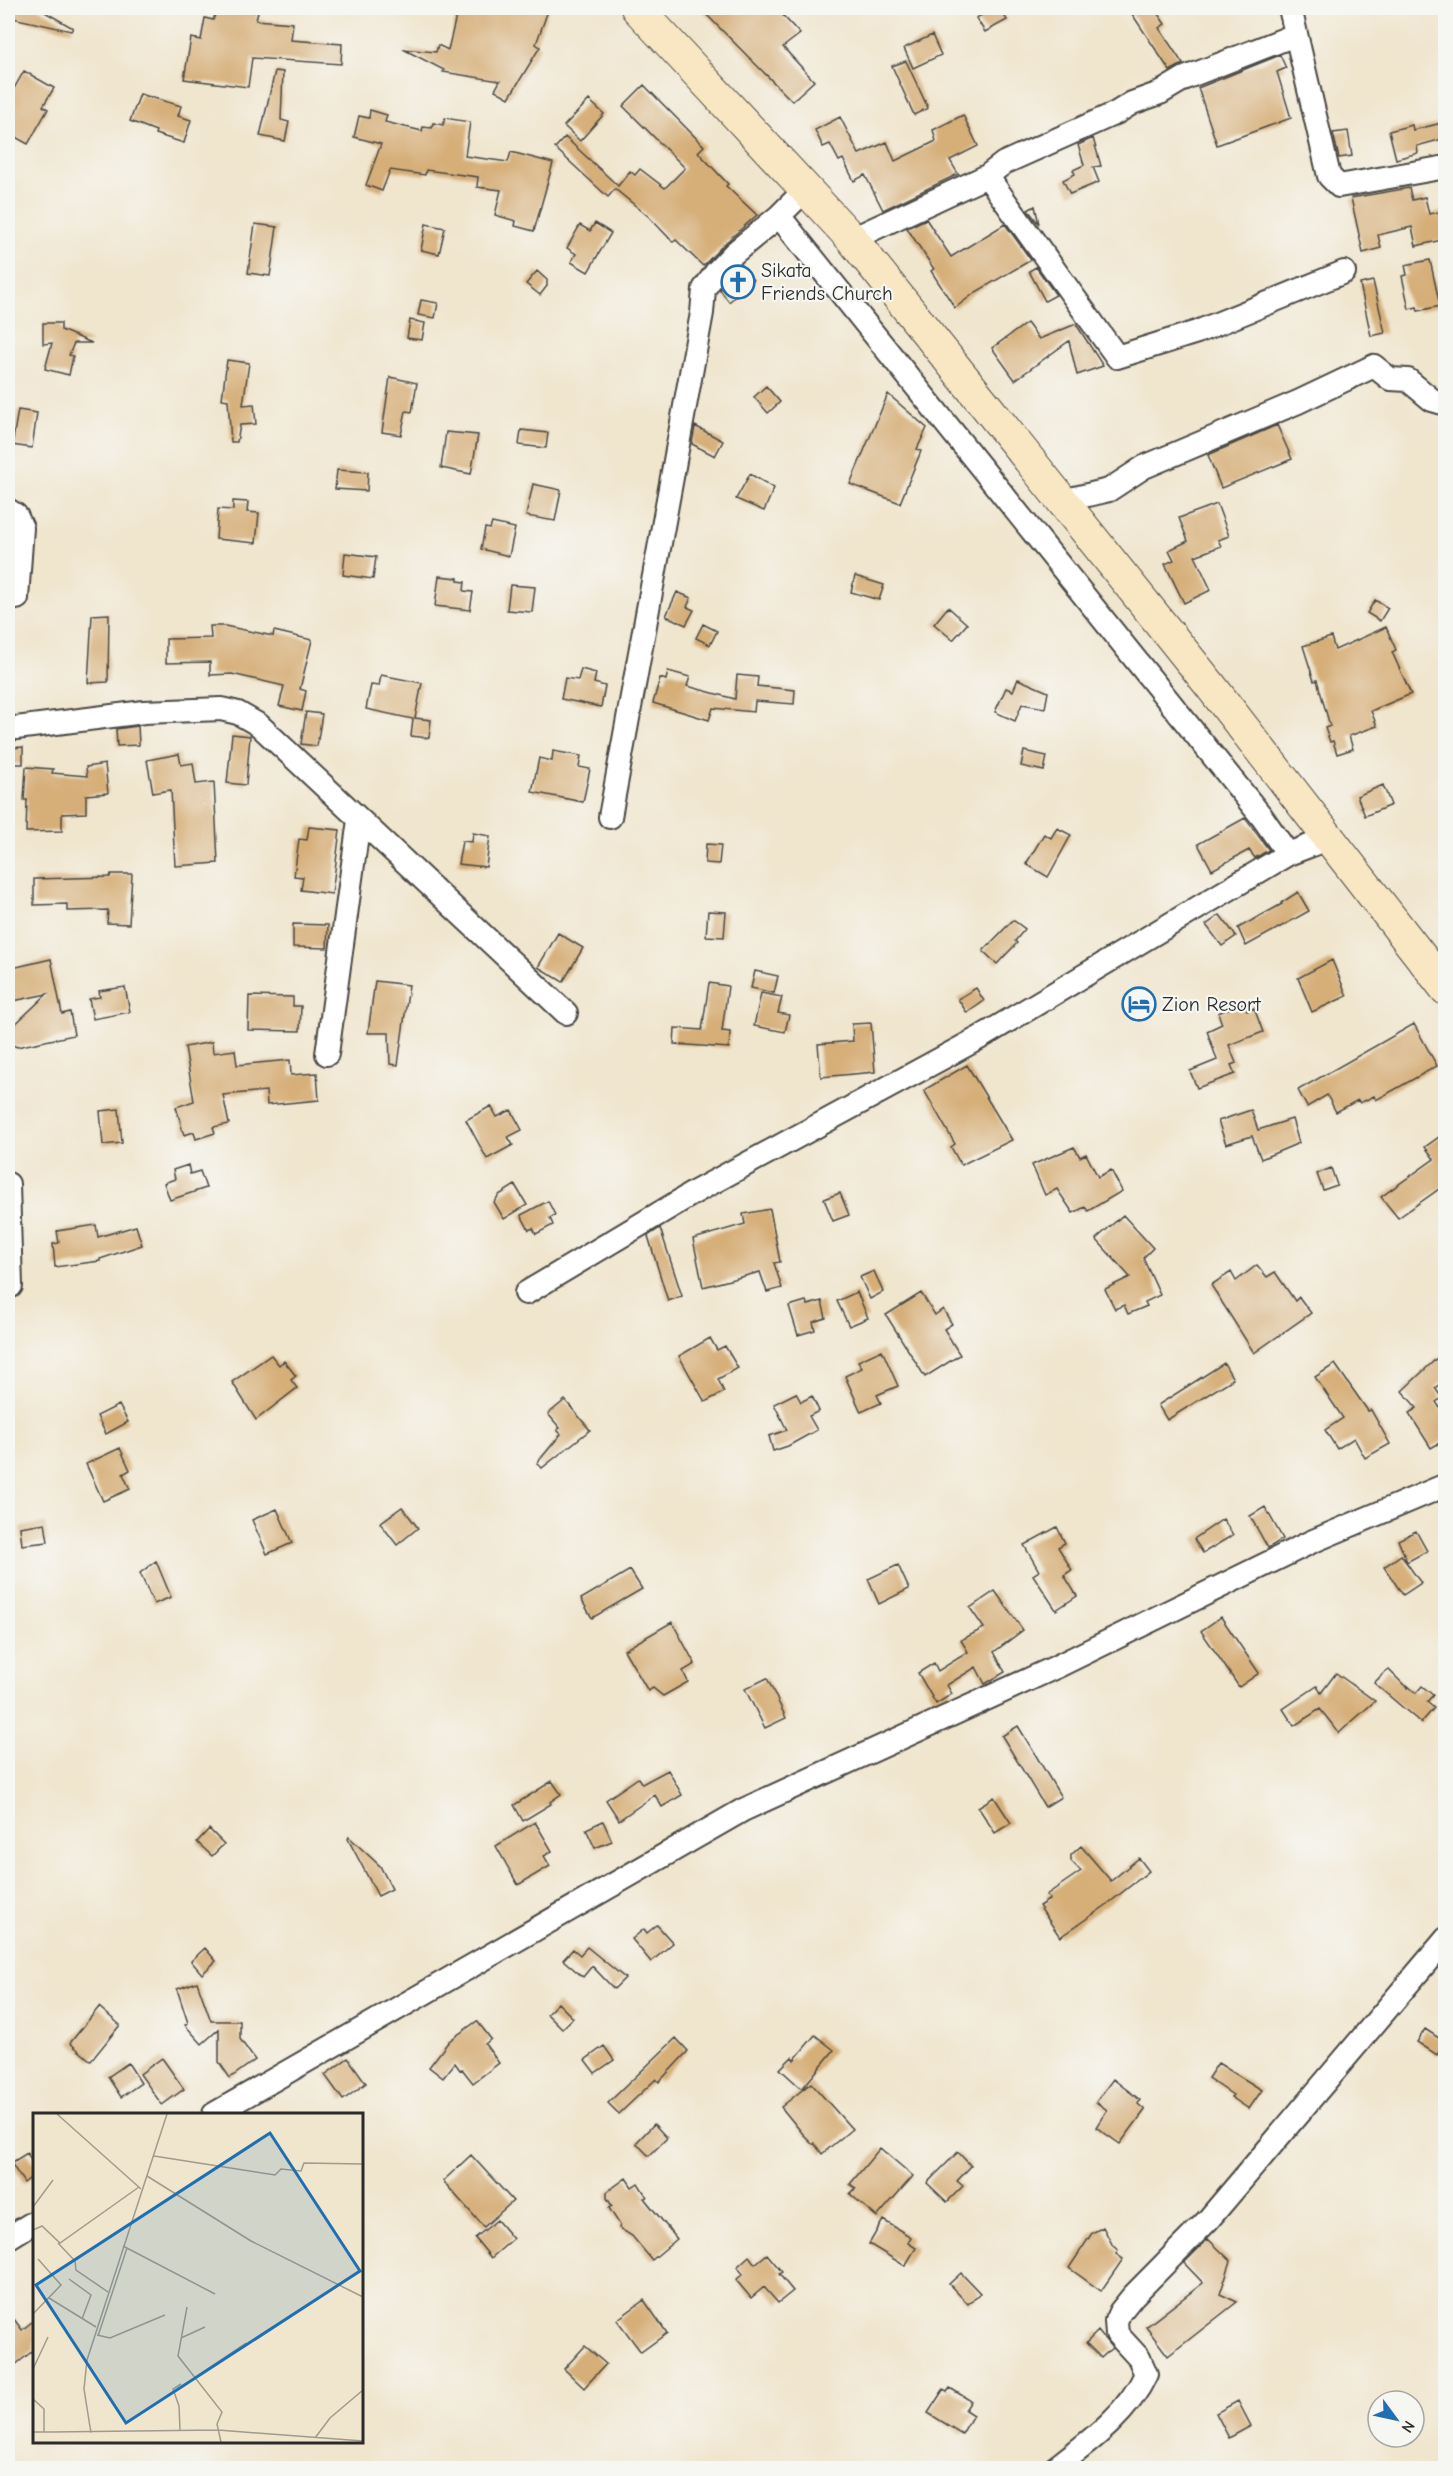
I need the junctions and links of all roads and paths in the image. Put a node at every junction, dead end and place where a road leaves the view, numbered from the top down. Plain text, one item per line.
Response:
1 (637, 8) edge
2 (1290, 8) edge
3 (1295, 35) junction
4 (1446, 167) edge
5 (987, 176) junction
6 (805, 190) junction
7 (779, 216) junction
8 (852, 239) junction
9 (1344, 272) dead end
10 (1446, 404) edge
11 (1062, 501) junction
12 (8, 510) edge
13 (17, 598) dead end
14 (8, 729) edge
15 (610, 817) dead end
16 (359, 820) junction
17 (1330, 838) junction
18 (1288, 854) junction
19 (1446, 989) edge
20 (566, 1013) dead end
21 (327, 1054) dead end
22 (8, 1184) edge
23 (11, 1286) dead end
24 (526, 1293) dead end
25 (1446, 1485) edge
26 (1446, 1939) edge
27 (217, 2113) edge
28 (33, 2223) edge
29 (8, 2238) edge
30 (1055, 2469) edge

1 - 6 street
2 - 3 street
3 - 4 street
3 - 5 street
5 - 8 street
5 - 9 street
6 - 7 street
6 - 8 street
7 - 15 street
7 - 18 street
8 - 11 street
10 - 11 street
11 - 17 street
12 - 13 street
14 - 16 street
16 - 20 street
16 - 21 street
17 - 18 street
17 - 19 street
18 - 24 street
22 - 23 street
25 - 27 street
26 - 30 street
28 - 29 street

